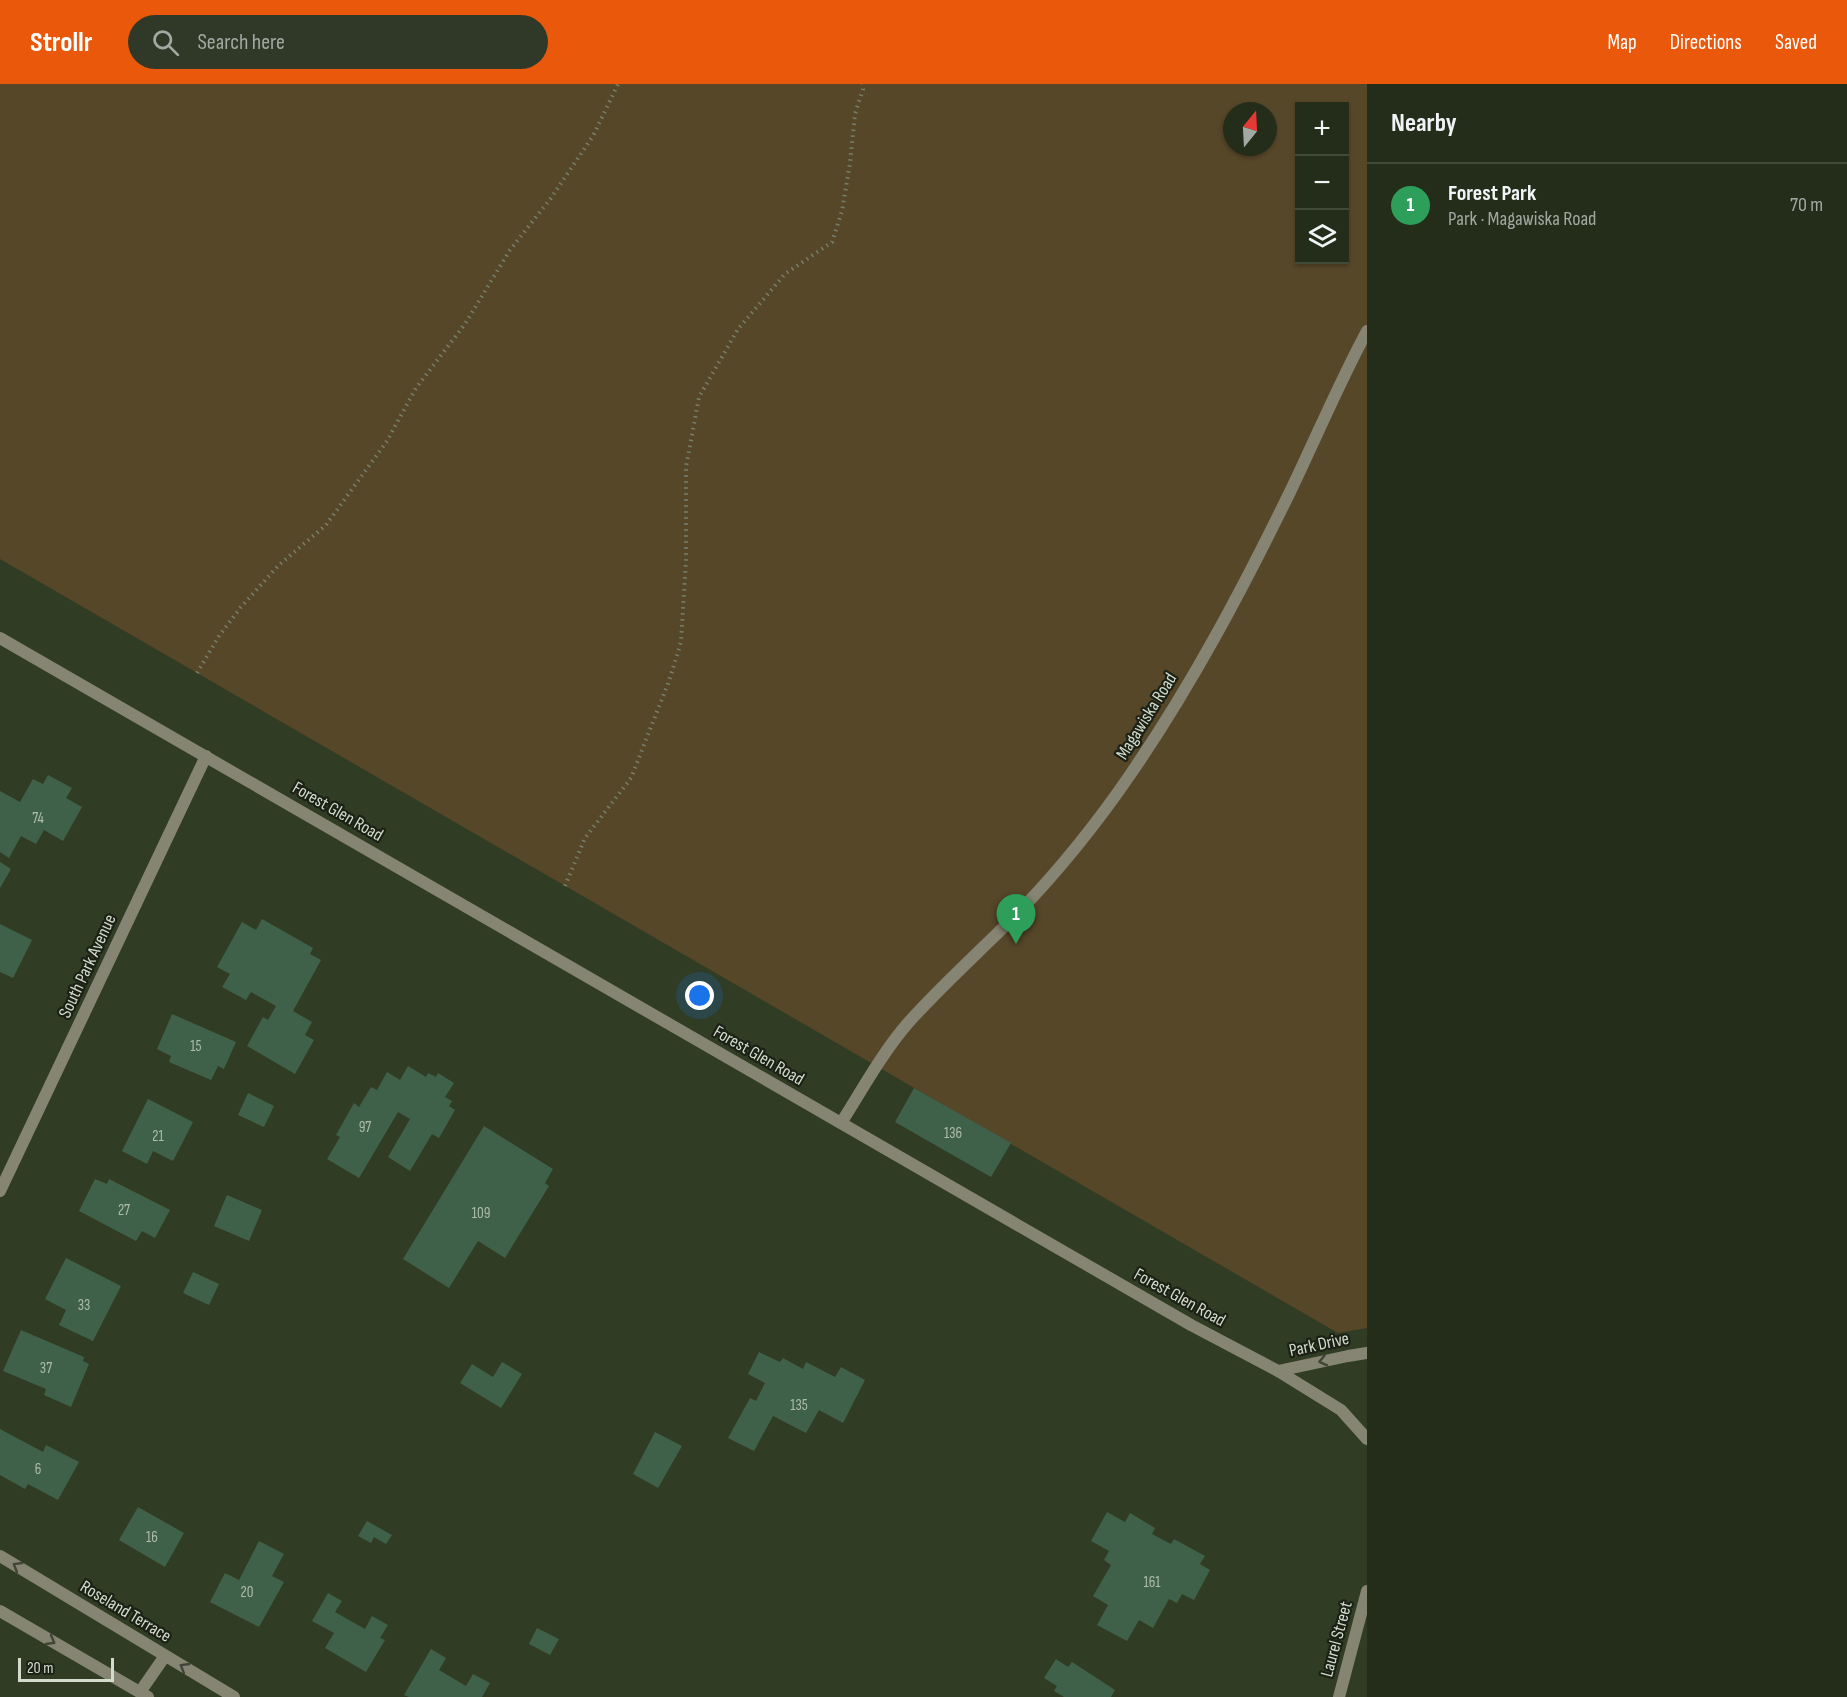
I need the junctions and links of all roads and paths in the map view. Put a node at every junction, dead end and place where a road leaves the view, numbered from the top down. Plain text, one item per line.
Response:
1 (618, 84) edge
2 (862, 84) edge
3 (1367, 331) edge
4 (0, 638) edge
5 (197, 674) dead end
6 (206, 756) junction
7 (565, 886) dead end
8 (841, 1123) junction
9 (0, 1191) edge
10 (1367, 1353) edge
11 (1278, 1371) junction
12 (1367, 1439) edge
13 (0, 1556) edge
14 (1367, 1591) edge
15 (0, 1611) edge
16 (165, 1656) junction
17 (144, 1695) edge
18 (234, 1697) edge
19 (1339, 1697) edge

1 - 5 path
2 - 7 path
3 - 8 street, Magawiska Road
4 - 6 street, Forest Glen Road
6 - 8 street, Forest Glen Road
6 - 9 street, South Park Avenue
8 - 11 street, Forest Glen Road
10 -> 11 street, Park Drive
11 - 12 street, Forest Glen Road
16 -> 13 street, Roseland Terrace
14 - 19 street, Laurel Street
15 -> 17 street
16 - 17 street
18 -> 16 street, Roseland Terrace

